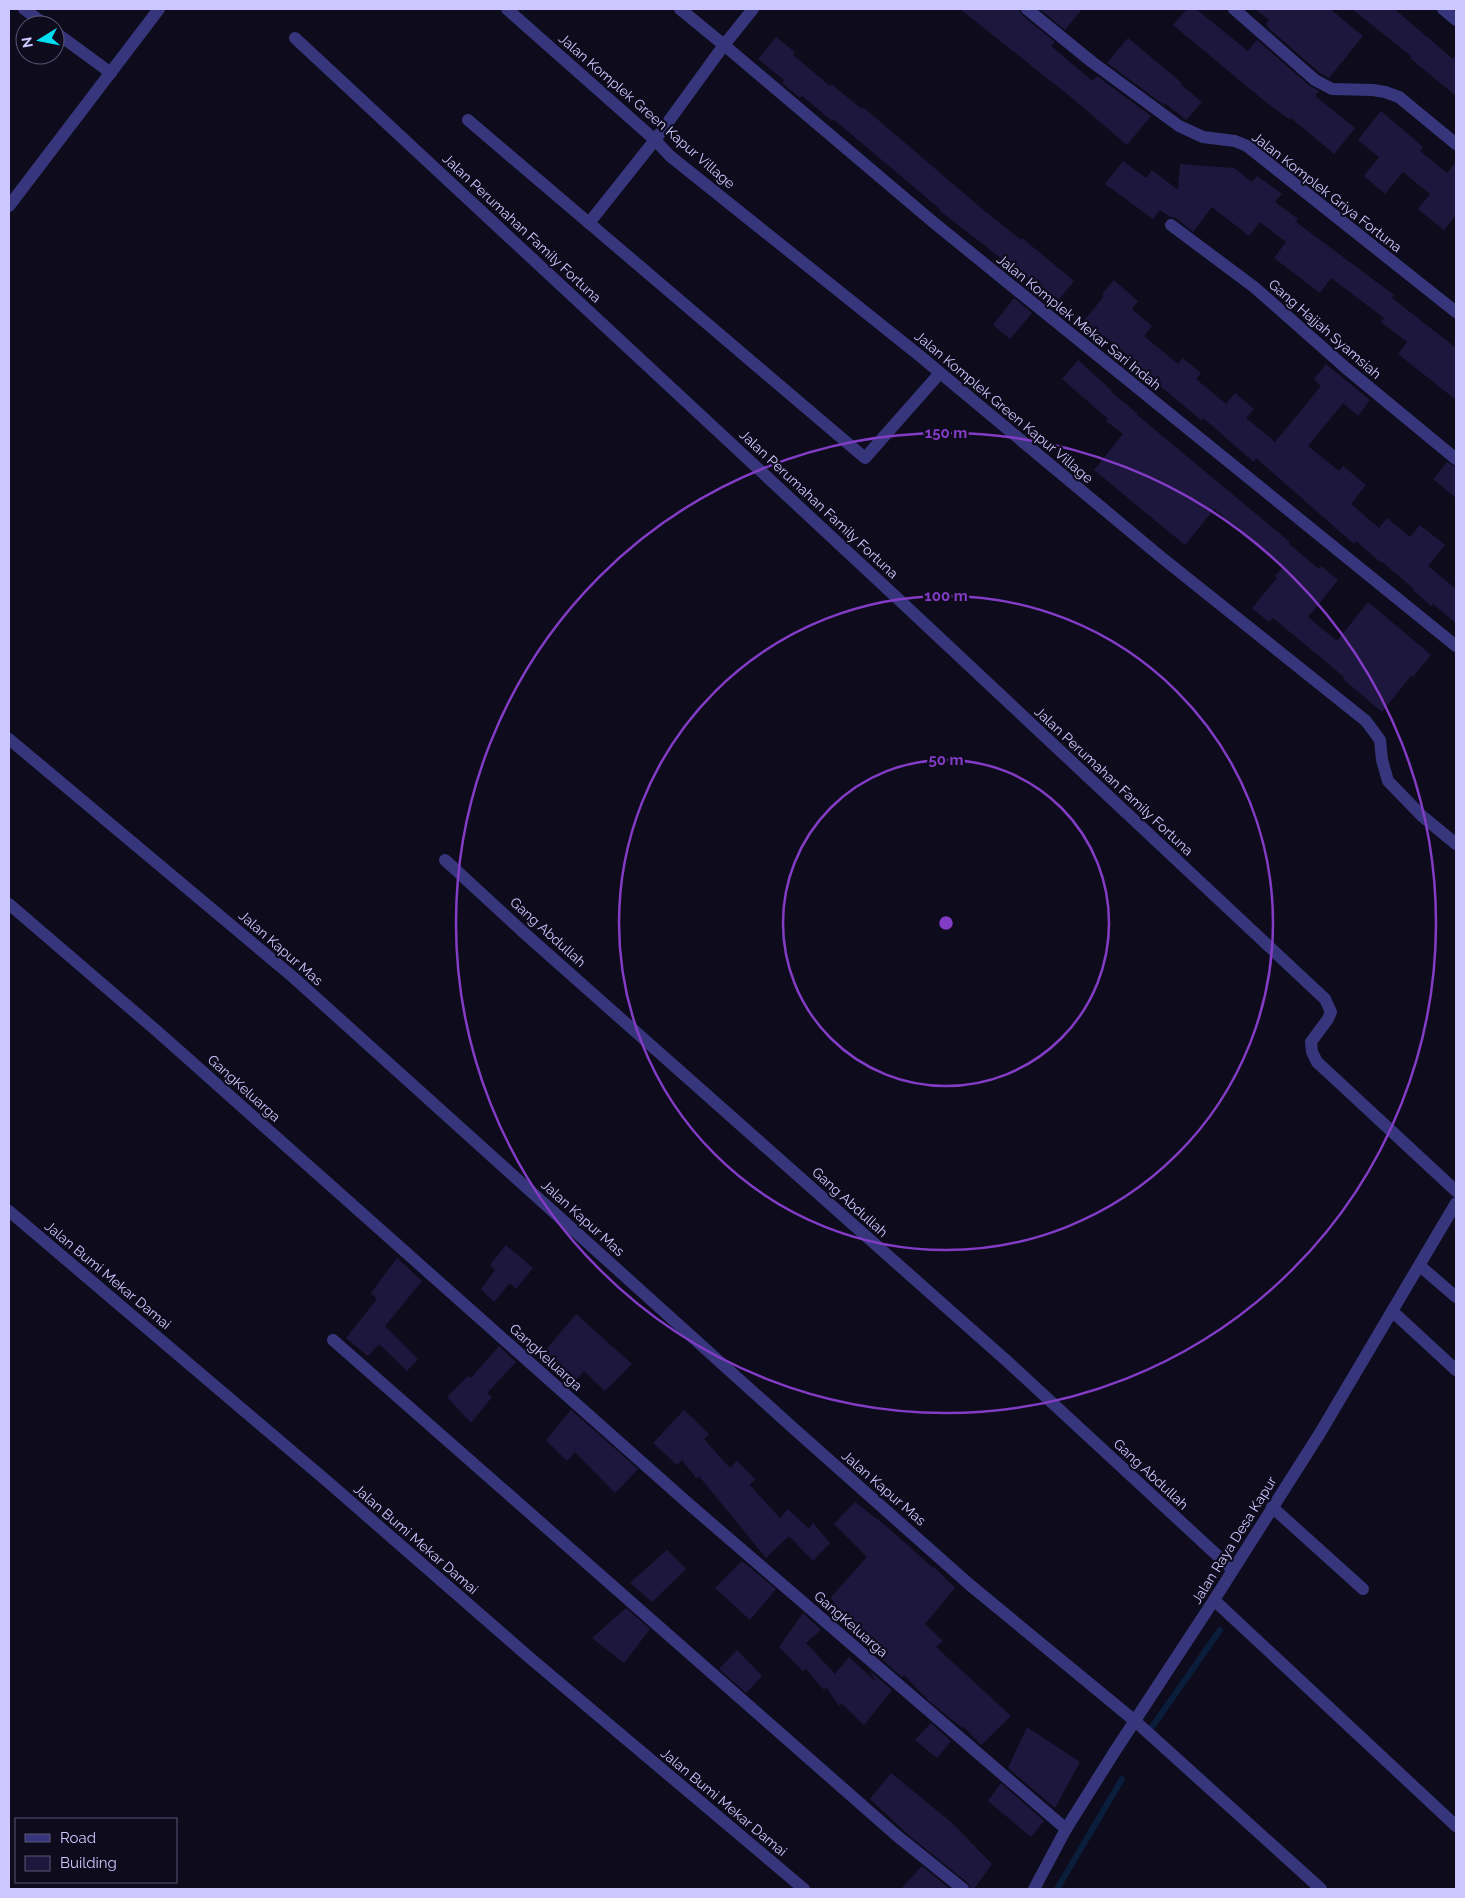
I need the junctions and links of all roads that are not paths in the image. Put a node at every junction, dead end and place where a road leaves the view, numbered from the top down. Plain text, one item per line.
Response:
1 (159, 9) edge
2 (507, 9) edge
3 (680, 9) edge
4 (753, 9) edge
5 (1026, 9) edge
6 (1234, 9) edge
7 (1443, 9) edge
8 (1456, 20) edge
9 (295, 38) dead end
10 (65, 39) edge
11 (724, 45) junction
12 (111, 73) junction
13 (468, 120) dead end
14 (655, 140) junction
15 (1456, 144) edge
16 (9, 206) edge
17 (589, 223) junction
18 (1170, 225) dead end
19 (1456, 312) edge
20 (940, 373) junction
21 (1456, 459) edge
22 (1456, 646) edge
23 (9, 739) edge
24 (1456, 844) edge
25 (445, 860) dead end
26 (9, 904) edge
27 (1456, 1191) edge
28 (1456, 1203) edge
29 (9, 1211) edge
30 (1452, 1218) edge
31 (1420, 1266) junction
32 (1456, 1297) edge
33 (1392, 1311) junction
34 (332, 1340) dead end
35 (1456, 1370) edge
36 (1272, 1506) junction
37 (1232, 1569) junction
38 (1363, 1589) dead end
39 (1214, 1600) junction
40 (1135, 1721) junction
41 (1456, 1826) edge
42 (1066, 1830) junction
43 (804, 1889) edge
44 (962, 1889) edge
45 (1034, 1889) edge
46 (1321, 1889) edge

1 - 12 street
2 - 14 street, Jalan Komplek Green Kapur Village
3 - 11 street, Jalan Komplek Mekar Sari Indah
4 - 11 street
5 - 19 street, Jalan Komplek Griya Fortuna
6 - 15 street
7 - 8 street
9 - 27 street, Jalan Perumahan Family Fortuna
10 - 12 street
11 - 14 street
11 - 22 street, Jalan Komplek Mekar Sari Indah
12 - 16 street
13 - 17 street
14 - 17 street
14 - 20 street, Jalan Komplek Green Kapur Village
17 - 20 street
18 - 21 street, Gang Hajjah Syamsiah
20 - 24 street, Jalan Komplek Green Kapur Village
23 - 40 street, Jalan Kapur Mas
25 - 37 street, Gang Abdullah
26 - 42 street, GangKeluarga
28 - 30 street, Jalan Raya Desa Kapur
29 - 43 street, Jalan Bumi Mekar Damai
30 - 31 street, Jalan Raya Desa Kapur
31 - 32 street
31 - 33 street, Jalan Raya Desa Kapur
33 - 35 street
33 - 36 street, Jalan Raya Desa Kapur
34 - 44 street
36 - 37 street, Jalan Raya Desa Kapur
36 - 38 street
37 - 39 street, Jalan Raya Desa Kapur
39 - 40 street, Jalan Raya Desa Kapur
39 - 41 street
40 - 42 street, Jalan Raya Desa Kapur
40 - 46 street, Jalan Kapur Mas
42 - 45 street, Jalan Raya Desa Kapur

